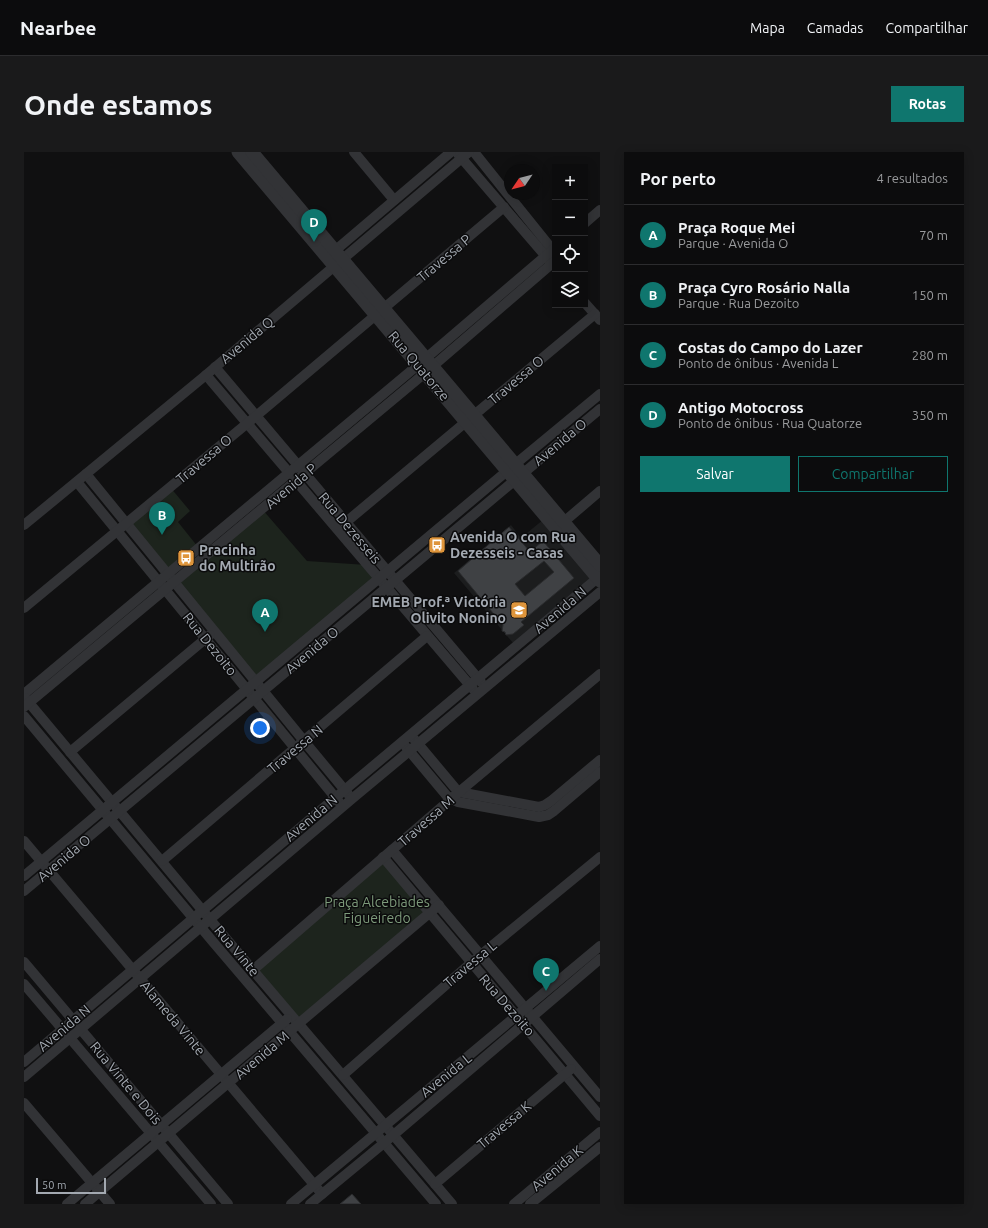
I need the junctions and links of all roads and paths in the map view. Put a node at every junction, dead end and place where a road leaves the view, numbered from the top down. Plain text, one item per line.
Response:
1 (354, 152) edge
2 (451, 152) edge
3 (474, 152) edge
4 (246, 153) edge
5 (463, 154) edge
6 (394, 200) junction
7 (504, 207) junction
8 (600, 210) edge
9 (588, 220) edge
10 (552, 252) edge
11 (335, 258) junction
12 (552, 266) edge
13 (588, 306) edge
14 (380, 312) junction
15 (597, 317) edge
16 (425, 366) junction
17 (215, 367) junction
18 (206, 375) junction
19 (600, 394) edge
20 (600, 409) edge
21 (256, 416) junction
22 (470, 419) junction
23 (246, 423) junction
24 (297, 466) junction
25 (515, 472) junction
26 (289, 473) junction
27 (86, 474) junction
28 (304, 474) junction
29 (296, 481) junction
30 (77, 482) junction
31 (600, 491) edge
32 (345, 522) junction
33 (126, 524) junction
34 (24, 525) edge
35 (560, 525) junction
36 (117, 530) junction
37 (217, 532) junction
38 (225, 540) junction
39 (600, 565) edge
40 (387, 572) junction
41 (167, 573) junction
42 (379, 579) junction
43 (599, 579) edge
44 (394, 580) junction
45 (158, 581) junction
46 (174, 583) junction
47 (386, 587) junction
48 (166, 590) junction
49 (600, 592) edge
50 (24, 608) edge
51 (115, 617) junction
52 (122, 626) junction
53 (214, 632) junction
54 (428, 636) junction
55 (205, 639) junction
56 (600, 674) edge
57 (478, 678) junction
58 (256, 682) junction
59 (470, 685) junction
60 (485, 687) junction
61 (247, 690) junction
62 (263, 691) junction
63 (24, 694) edge
64 (477, 694) junction
65 (254, 698) junction
66 (26, 703) edge
67 (24, 716) edge
68 (411, 735) junction
69 (304, 741) junction
70 (402, 742) junction
71 (418, 743) junction
72 (295, 749) junction
73 (409, 751) junction
74 (70, 752) junction
75 (600, 760) edge
76 (600, 772) edge
77 (345, 790) junction
78 (460, 792) junction
79 (335, 798) junction
80 (353, 798) junction
81 (451, 800) junction
82 (112, 802) junction
83 (343, 807) junction
84 (103, 810) junction
85 (120, 810) junction
86 (546, 810) junction
87 (110, 818) junction
88 (24, 841) edge
89 (392, 850) junction
90 (383, 857) junction
91 (600, 857) edge
92 (41, 862) junction
93 (162, 862) junction
94 (49, 870) junction
95 (24, 876) edge
96 (24, 891) edge
97 (439, 905) junction
98 (203, 911) junction
99 (429, 913) junction
100 (194, 919) junction
101 (211, 920) junction
102 (201, 928) junction
103 (600, 946) edge
104 (480, 955) junction
105 (600, 959) edge
106 (24, 962) edge
107 (471, 963) junction
108 (133, 970) junction
109 (253, 970) junction
110 (140, 979) junction
111 (24, 984) edge
112 (528, 1013) junction
113 (291, 1015) junction
114 (73, 1020) junction
115 (520, 1020) junction
116 (282, 1023) junction
117 (299, 1023) junction
118 (63, 1029) junction
119 (81, 1029) junction
120 (289, 1031) junction
121 (70, 1038) junction
122 (24, 1062) edge
123 (570, 1070) junction
124 (221, 1074) junction
125 (343, 1075) junction
126 (24, 1077) edge
127 (228, 1083) junction
128 (600, 1097) edge
129 (24, 1102) edge
130 (600, 1116) edge
131 (161, 1124) junction
132 (385, 1125) junction
133 (600, 1132) edge
134 (151, 1133) junction
135 (168, 1133) junction
136 (376, 1133) junction
137 (393, 1135) junction
138 (158, 1142) junction
139 (384, 1143) junction
140 (600, 1147) edge
141 (92, 1183) junction
142 (435, 1184) junction
143 (314, 1185) junction
144 (99, 1192) junction
145 (322, 1194) junction
146 (67, 1204) edge
147 (85, 1204) edge
148 (110, 1204) edge
149 (210, 1204) edge
150 (228, 1204) edge
151 (291, 1204) edge
152 (310, 1204) edge
153 (436, 1204) edge
154 (452, 1204) edge
155 (514, 1204) edge
156 (530, 1204) edge

1 - 6 street
2 - 6 street, Avenida Q
3 - 10 street
4 - 11 street, Rua Quatorze
5 - 7 street
5 - 11 street, Avenida Q
6 - 11 street, Avenida Q
7 - 10 street
7 - 14 street, Travessa P
8 - 9 street
10 - 16 street, Avenida P
11 - 14 street, Rua Quatorze
11 - 17 street, Avenida Q
12 - 16 street, Avenida P
13 - 15 street
14 - 16 street, Rua Quatorze
14 - 21 street, Travessa O
15 - 22 street, Travessa O
16 - 22 street, Rua Quatorze
16 - 24 street, Avenida P
16 - 28 street, Avenida P
17 - 18 street, Avenida Q
17 - 21 street, Rua Dezesseis
18 - 23 street, Rua Dezesseis
18 - 27 street, Avenida Q
19 - 25 street, Avenida O
20 - 25 street, Avenida O
21 - 23 street, Travessa O
21 - 24 street, Rua Dezesseis
22 - 25 street, Rua Quatorze
22 - 32 street, Travessa O
23 - 26 street, Rua Dezesseis
23 - 33 street, Travessa O
24 - 26 street, Avenida P
24 - 28 street, Rua Dezesseis
25 - 35 street, Rua Quatorze
25 - 40 street, Avenida O
25 - 44 street, Avenida O
26 - 29 street, Rua Dezesseis
26 - 37 street, Avenida P
27 - 30 street, Avenida Q
27 - 33 street, Rua Dezoito
28 - 29 street, Avenida P
28 - 32 street, Rua Dezesseis
29 - 38 street, Avenida P
29 - 42 street, Rua Dezesseis
30 - 34 street, Avenida Q
30 - 36 street, Rua Dezoito
31 - 35 street
32 - 40 street, Rua Dezesseis
33 - 36 street, Travessa O
33 - 41 street, Rua Dezoito
35 - 39 street, Rua Quatorze
35 - 43 street, Rua Quatorze
36 - 45 street, Rua Dezoito
36 - 50 street, Travessa O
37 - 38 street
37 - 41 street, Avenida P
38 - 46 street, Avenida P
40 - 42 street, Avenida O
40 - 44 street, Rua Dezesseis
41 - 45 street, Avenida P
41 - 46 street, Rua Dezoito
42 - 47 street, Rua Dezesseis
42 - 58 street, Avenida O
43 - 57 street, Avenida N
44 - 47 street, Avenida O
44 - 57 street, Rua Dezesseis
45 - 48 street, Rua Dezoito
45 - 51 street, Avenida P
46 - 48 street, Avenida P
46 - 53 street, Rua Dezoito
47 - 54 street, Rua Dezesseis
47 - 62 street, Avenida O
48 - 52 street, Avenida P
48 - 55 street, Rua Dezoito
49 - 60 street, Avenida N
51 - 52 street
51 - 63 street, Avenida P
52 - 66 street, Avenida P
53 - 55 street
53 - 58 street, Rua Dezoito
54 - 59 street, Rua Dezesseis
54 - 69 street, Travessa N
55 - 61 street, Rua Dezoito
55 - 74 street
56 - 78 street, Travessa M
57 - 59 street, Avenida N
57 - 60 street, Rua Dezesseis
58 - 61 street, Avenida O
58 - 62 street, Rua Dezoito
59 - 64 street, Rua Dezesseis
59 - 68 street, Avenida N
60 - 64 street, Avenida N
61 - 65 street, Rua Dezoito
61 - 82 street, Avenida O
62 - 65 street, Avenida O
62 - 69 street, Rua Dezoito
64 - 71 street, Avenida N
65 - 72 street, Rua Dezoito
65 - 85 street, Avenida O
66 - 74 street, Rua Vinte
67 - 84 street, Rua Vinte
68 - 70 street, Avenida N
68 - 71 street
69 - 72 street, Travessa N
69 - 77 street, Rua Dezoito
70 - 73 street
70 - 77 street, Avenida N
71 - 73 street, Avenida N
71 - 78 street
72 - 79 street, Rua Dezoito
72 - 93 street, Travessa N
73 - 80 street, Avenida N
73 - 81 street
74 - 82 street, Rua Vinte
75 - 86 street
76 - 86 street
77 - 79 street, Avenida N
77 - 80 street, Rua Dezoito
78 - 81 street, Travessa M
78 - 86 street
79 - 83 street, Rua Dezoito
79 - 98 street, Avenida N
80 - 83 street, Avenida N
81 - 86 street
81 - 89 street, Travessa M
82 - 84 street, Avenida O
82 - 85 street, Rua Vinte
83 - 101 street, Avenida N
84 - 87 street, Rua Vinte
84 - 92 street, Avenida O
85 - 87 street, Avenida O
85 - 93 street, Rua Vinte
87 - 94 street, Avenida O
87 - 100 street, Rua Vinte
88 - 92 street, Alameda Vinte
89 - 90 street, Travessa M
89 - 97 street, Rua Dezoito
90 - 99 street, Rua Dezoito
90 - 109 street, Travessa M
91 - 104 street, Travessa L
92 - 94 street, Alameda Vinte
92 - 95 street, Avenida O
93 - 98 street, Rua Vinte
94 - 96 street, Avenida O
94 - 108 street, Alameda Vinte
97 - 99 street, Avenida M
97 - 104 street, Rua Dezoito
98 - 100 street, Avenida N
98 - 101 street, Rua Vinte
99 - 107 street, Rua Dezoito
99 - 117 street, Avenida M
100 - 102 street, Rua Vinte
100 - 108 street, Avenida N
101 - 102 street, Avenida N
101 - 109 street, Rua Vinte
102 - 110 street, Avenida N
102 - 116 street, Rua Vinte
103 - 112 street, Avenida L
104 - 107 street, Travessa L
104 - 112 street, Rua Dezoito
105 - 112 street, Avenida L
106 - 114 street, Rua Vinte e Dois
107 - 115 street, Rua Dezoito
107 - 125 street, Travessa L
108 - 110 street, Alameda Vinte
108 - 114 street, Avenida N
109 - 113 street, Rua Vinte
110 - 119 street, Avenida N
110 - 124 street, Alameda Vinte
111 - 118 street, Rua Vinte e Dois
112 - 115 street, Avenida L
112 - 123 street, Rua Dezoito
113 - 116 street, Avenida M
113 - 117 street, Rua Vinte
114 - 118 street, Avenida N
114 - 119 street, Rua Vinte e Dois
115 - 123 street, Rua Dezoito
115 - 132 street, Avenida L
115 - 137 street, Avenida L
116 - 120 street, Rua Vinte
116 - 124 street, Avenida M
117 - 120 street, Avenida M
117 - 125 street, Rua Vinte
118 - 121 street, Rua Vinte e Dois
118 - 122 street, Avenida N
119 - 121 street, Avenida N
119 - 131 street, Rua Vinte e Dois
120 - 127 street, Avenida M
120 - 136 street, Rua Vinte
121 - 126 street, Avenida N
121 - 134 street, Rua Vinte e Dois
123 - 128 street, Rua Dezoito
123 - 130 street, Rua Dezoito
123 - 142 street, Travessa K
124 - 127 street, Alameda Vinte
124 - 131 street, Avenida M
125 - 132 street, Rua Vinte
127 - 135 street, Avenida M
127 - 143 street, Alameda Vinte
129 - 141 street
131 - 134 street, Avenida M
131 - 135 street, Rua Vinte e Dois
132 - 136 street, Avenida L
132 - 137 street, Rua Vinte
133 - 155 street, Avenida K
134 - 138 street, Rua Vinte e Dois
134 - 141 street, Avenida M
135 - 138 street, Avenida M
135 - 150 street, Rua Vinte e Dois
136 - 139 street, Rua Vinte
136 - 143 street, Avenida L
137 - 139 street, Avenida L
137 - 142 street, Rua Vinte
138 - 144 street, Avenida M
138 - 149 street, Rua Vinte e Dois
139 - 145 street, Avenida L
139 - 153 street, Rua Vinte
140 - 156 street, Avenida K
141 - 144 street
141 - 146 street, Avenida M
142 - 154 street, Rua Vinte
143 - 145 street, Alameda Vinte
143 - 151 street, Avenida L
144 - 147 street, Avenida M
144 - 148 street
145 - 152 street, Avenida L

